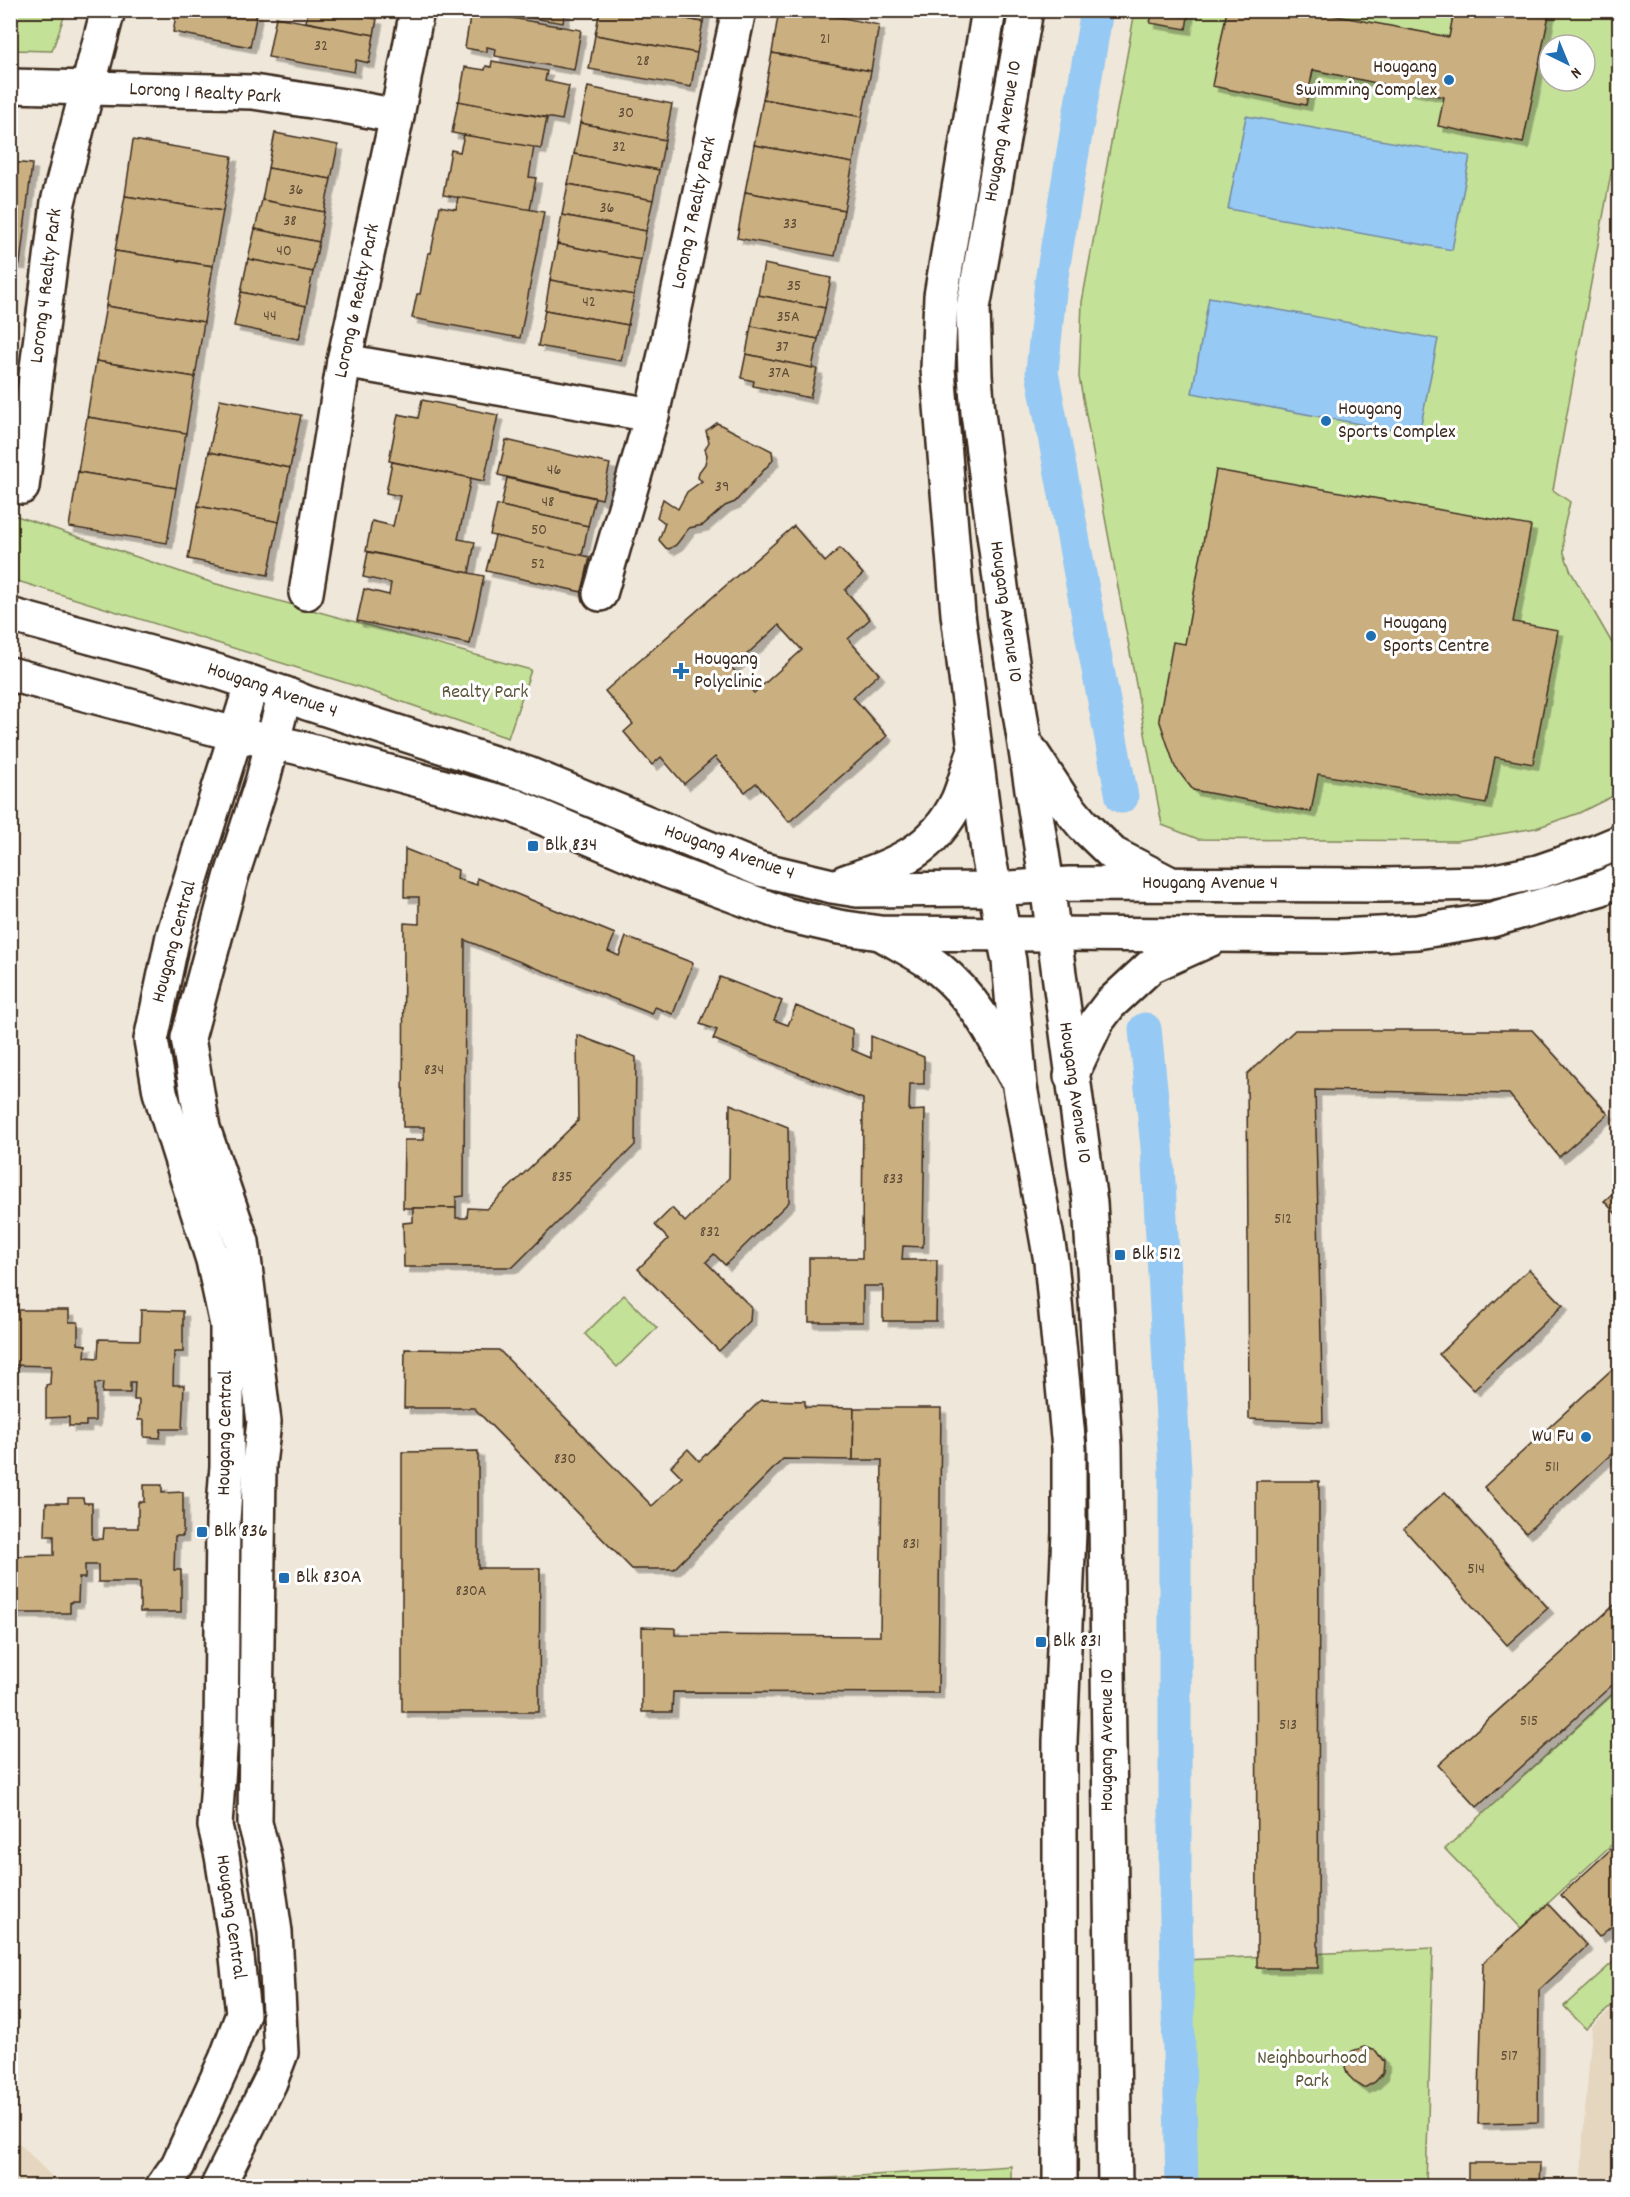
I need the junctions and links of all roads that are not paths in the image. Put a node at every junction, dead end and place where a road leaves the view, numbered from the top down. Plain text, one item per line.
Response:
1 (108, 10) edge
2 (417, 10) edge
3 (739, 10) edge
4 (989, 10) edge
5 (1026, 10) edge
6 (10, 86) edge
7 (88, 89) junction
8 (397, 116) junction
9 (344, 360) junction
10 (652, 415) junction
11 (22, 487) dead end
12 (306, 593) dead end
13 (600, 594) dead end
14 (10, 615) edge
15 (10, 674) edge
16 (252, 683) junction
17 (285, 694) junction
18 (235, 734) junction
19 (1024, 741) junction
20 (271, 743) junction
21 (976, 748) junction
22 (1620, 842) edge
23 (1620, 880) edge
24 (1172, 884) junction
25 (1047, 885) junction
26 (832, 886) junction
27 (994, 889) junction
28 (880, 933) junction
29 (1052, 933) junction
30 (1004, 934) junction
31 (1221, 935) junction
32 (1071, 1076) junction
33 (1020, 1087) junction
34 (163, 2187) edge
35 (218, 2187) edge
36 (1060, 2187) edge
37 (1115, 2187) edge

1 - 7 street, Lorong 4 Realty Park
2 - 8 street, Lorong 6 Realty Park
3 - 10 street, Lorong 7 Realty Park
4 - 21 street, Hougang Avenue 10
5 - 19 street, Hougang Avenue 10
6 - 7 street, Lorong 1 Realty Park
7 - 8 street, Lorong 1 Realty Park
7 - 11 street, Lorong 4 Realty Park
8 - 9 street, Lorong 6 Realty Park
9 - 10 street
9 - 12 street, Lorong 6 Realty Park
10 - 13 street, Lorong 7 Realty Park
14 - 16 street, Hougang Avenue 4
15 - 18 street, Hougang Avenue 4
16 - 17 street, Hougang Avenue 4
16 - 18 street, Hougang Central
17 - 20 street, Hougang Central
17 - 26 street, Hougang Avenue 4
18 - 20 street, Hougang Avenue 4
18 - 34 street, Hougang Central
19 - 24 street
19 - 25 street, Hougang Avenue 10
20 - 28 street, Hougang Avenue 4
20 - 35 street, Hougang Central
21 - 26 street
21 - 27 street, Hougang Avenue 10
22 - 24 street, Hougang Avenue 4
23 - 31 street, Hougang Avenue 4
24 - 25 street, Hougang Avenue 4
25 - 27 street, Hougang Avenue 4
25 - 29 street, Hougang Avenue 10
26 - 27 street, Hougang Avenue 4
27 - 30 street, Hougang Avenue 10
28 - 30 street, Hougang Avenue 4
28 - 33 street
29 - 30 street, Hougang Avenue 4
29 - 31 street, Hougang Avenue 4
29 - 32 street, Hougang Avenue 10
30 - 33 street, Hougang Avenue 10
31 - 32 street
32 - 37 street, Hougang Avenue 10
33 - 36 street, Hougang Avenue 10

